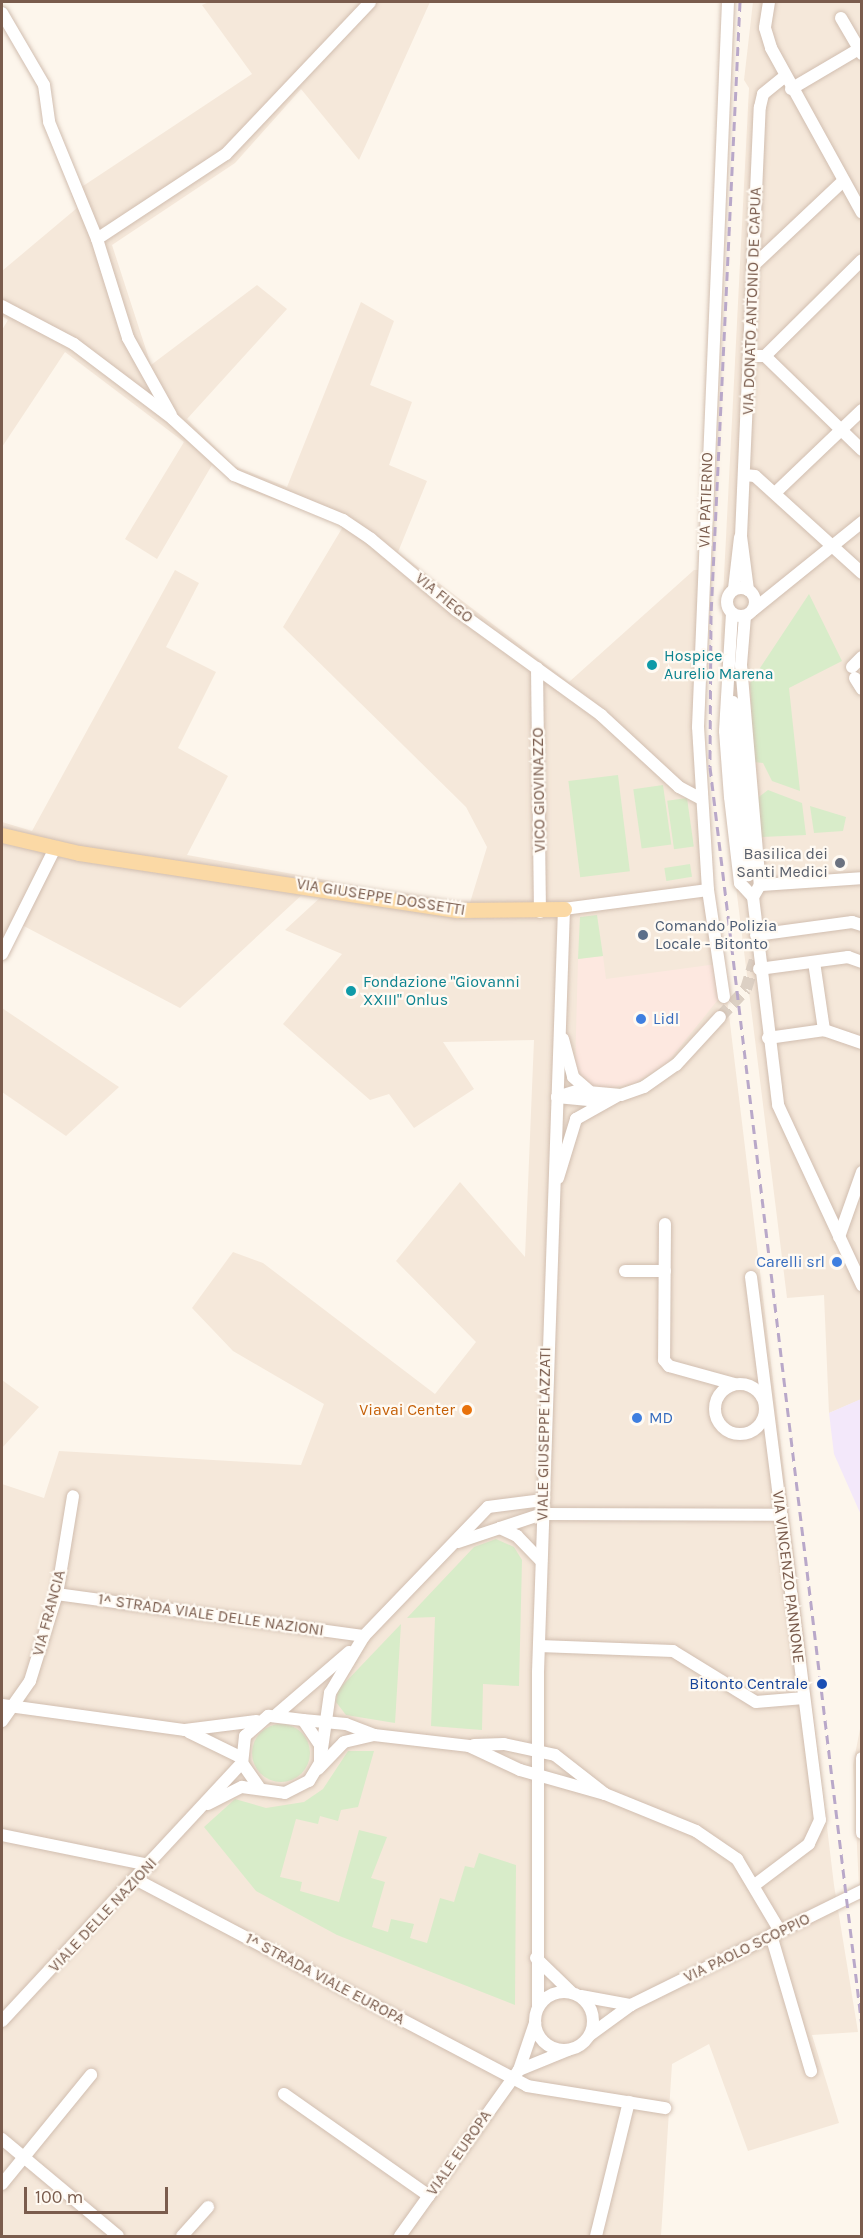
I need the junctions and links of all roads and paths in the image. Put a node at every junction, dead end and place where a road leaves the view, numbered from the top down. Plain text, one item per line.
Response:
1 (370, 2) edge
2 (728, 2) edge
3 (769, 2) edge
4 (2, 13) edge
5 (841, 18) dead end
6 (860, 51) edge
7 (784, 77) junction
8 (791, 89) junction
9 (843, 181) junction
10 (861, 213) edge
11 (97, 239) junction
12 (861, 260) edge
13 (754, 265) junction
14 (2, 306) edge
15 (750, 356) junction
16 (765, 356) junction
17 (861, 410) edge
18 (173, 419) junction
19 (841, 430) junction
20 (861, 450) edge
21 (744, 475) junction
22 (775, 493) junction
23 (861, 522) edge
24 (741, 536) junction
25 (831, 544) junction
26 (861, 573) edge
27 (734, 590) junction
28 (748, 590) junction
29 (732, 613) junction
30 (749, 613) junction
31 (861, 657) edge
32 (537, 668) junction
33 (736, 669) junction
34 (856, 678) edge
35 (702, 799) junction
36 (2, 835) edge
37 (55, 848) junction
38 (748, 874) dead end
39 (861, 878) edge
40 (760, 885) junction
41 (708, 890) junction
42 (753, 897) junction
43 (564, 909) junction
44 (540, 912) junction
45 (861, 925) edge
46 (756, 934) junction
47 (2, 954) edge
48 (814, 962) junction
49 (861, 962) edge
50 (759, 969) junction
51 (724, 997) dead end
52 (720, 1017) tunnel mouth
53 (559, 1027) junction
54 (824, 1030) junction
55 (768, 1038) junction
56 (861, 1043) edge
57 (592, 1093) junction
58 (621, 1095) junction
59 (557, 1097) junction
60 (861, 1172) edge
61 (552, 1204) junction
62 (665, 1224) dead end
63 (839, 1237) junction
64 (625, 1271) dead end
65 (665, 1271) junction
66 (751, 1277) dead end
67 (861, 1285) edge
68 (734, 1384) junction
69 (765, 1405) junction
70 (73, 1496) dead end
71 (543, 1500) junction
72 (542, 1514) junction
73 (780, 1515) junction
74 (500, 1528) junction
75 (455, 1544) junction
76 (541, 1561) junction
77 (57, 1594) junction
78 (360, 1641) junction
79 (539, 1646) junction
80 (804, 1698) junction
81 (7, 1706) edge
82 (277, 1714) junction
83 (260, 1719) junction
84 (303, 1720) junction
85 (2, 1721) edge
86 (326, 1721) junction
87 (185, 1730) junction
88 (374, 1736) junction
89 (469, 1746) junction
90 (537, 1750) junction
91 (321, 1756) junction
92 (861, 1758) edge
93 (242, 1761) junction
94 (317, 1770) junction
95 (537, 1776) junction
96 (259, 1787) junction
97 (861, 1790) edge
98 (605, 1794) junction
99 (202, 1807) junction
100 (861, 1833) edge
101 (2, 1835) edge
102 (150, 1865) junction
103 (137, 1880) junction
104 (756, 1884) junction
105 (861, 1891) edge
106 (775, 1933) junction
107 (536, 1958) junction
108 (576, 1994) junction
109 (631, 2005) junction
110 (538, 2006) junction
111 (2, 2021) edge
112 (535, 2023) junction
113 (590, 2035) junction
114 (568, 2050) junction
115 (811, 2071) dead end
116 (515, 2074) junction
117 (91, 2075) dead end
118 (284, 2094) dead end
119 (629, 2102) junction
120 (665, 2108) dead end
121 (2, 2139) edge
122 (24, 2157) junction
123 (2, 2184) edge
124 (429, 2196) junction
125 (208, 2207) dead end
126 (118, 2236) edge
127 (182, 2236) edge
128 (400, 2236) edge
129 (596, 2236) edge

1 - 11 street
2 - 35 street, VIA PATIERNO
3 - 7 street
4 - 11 street
5 - 6 street
6 - 8 street
7 - 8 street
7 - 13 street, VIA DONATO ANTONIO DE CAPUA
8 - 9 street
9 - 10 street
9 - 13 street
11 - 18 street
12 - 16 street
13 - 15 street, VIA DONATO ANTONIO DE CAPUA
14 - 18 street
15 - 16 street
15 - 21 street, VIA DONATO ANTONIO DE CAPUA
16 - 19 street
17 - 19 street
18 - 32 street, VIA FIEGO
19 - 20 street
19 - 22 street
21 - 22 street
21 - 24 street, VIA DONATO ANTONIO DE CAPUA
22 - 25 street
23 - 25 street
24 - 27 street, VIA DONATO ANTONIO DE CAPUA
24 - 28 street, VIA DONATO ANTONIO DE CAPUA
25 - 26 street
25 - 30 street
27 - 28 street
27 - 29 street, VIA DONATO ANTONIO DE CAPUA
28 - 30 street, VIA DONATO ANTONIO DE CAPUA
29 - 30 street
29 - 33 street, VIA DONATO ANTONIO DE CAPUA
30 - 33 street, VIA DONATO ANTONIO DE CAPUA
31 - 34 street
32 - 35 street, VIA FIEGO
32 - 44 street, VICO GIOVINAZZO
33 - 38 street
33 - 40 street, VIA DONATO ANTONIO DE CAPUA
33 - 42 street, VIA DONATO ANTONIO DE CAPUA
35 - 41 street, VIA PATIERNO
36 - 37 main road, VIA GIUSEPPE DOSSETTI
37 - 44 main road, VIA GIUSEPPE DOSSETTI
37 - 47 street
39 - 40 street
40 - 42 street
41 - 43 street, VIA GIUSEPPE DOSSETTI
41 - 51 street, VIA PATIERNO
42 - 46 street
43 - 44 main road, VIA GIUSEPPE DOSSETTI
43 - 53 street, VIALE GIUSEPPE LAZZATI
45 - 46 street
46 - 50 street
48 - 49 street
48 - 50 street
48 - 54 street
50 - 55 street
52 - 58 street
53 - 57 street
53 - 59 street, VIALE GIUSEPPE LAZZATI
54 - 55 street
54 - 56 street
55 - 63 street
57 - 58 street
57 - 59 street
58 - 59 street
58 - 61 street
59 - 61 street, VIALE GIUSEPPE LAZZATI
60 - 63 street
61 - 71 street, VIALE GIUSEPPE LAZZATI
62 - 65 street
63 - 67 street
64 - 65 street
65 - 68 street
66 - 69 street, VIA VINCENZO PANNONE
68 - 69 street
68 - 69 street
69 - 73 street, VIA VINCENZO PANNONE
70 - 77 street, VIA FRANCIA
71 - 72 street, VIALE GIUSEPPE LAZZATI
71 - 75 street
72 - 73 street
72 - 74 street
72 - 76 street, VIALE GIUSEPPE LAZZATI
73 - 80 street, VIA VINCENZO PANNONE
74 - 75 street
74 - 76 street
75 - 78 street
76 - 79 street, VIALE GIUSEPPE LAZZATI
77 - 78 street, 1^ STRADA VIALE DELLE NAZIONI
77 - 81 street, VIA FRANCIA
78 - 82 street
78 - 86 street
79 - 80 street
79 - 90 street, VIALE GIUSEPPE LAZZATI
80 - 104 street, VIA VINCENZO PANNONE
81 - 85 street, VIA FRANCIA
81 - 87 street
82 - 83 street
82 - 84 street
83 - 87 street
83 - 93 street
84 - 86 street
84 - 91 street
86 - 88 street
86 - 91 street
87 - 93 street
88 - 89 street
88 - 94 street
89 - 90 street
89 - 95 street
90 - 95 street, VIALE GIUSEPPE LAZZATI
90 - 98 street
91 - 94 street
92 - 97 street
93 - 96 street
93 - 99 street, VIALE DELLE NAZIONI
94 - 96 street
95 - 98 street
95 - 107 street, VIALE GIUSEPPE LAZZATI
96 - 99 street, VIALE DELLE NAZIONI
97 - 100 street
98 - 104 street
99 - 102 street, VIALE DELLE NAZIONI
101 - 102 street
102 - 103 street, VIALE DELLE NAZIONI
103 - 111 street, VIALE DELLE NAZIONI
103 - 116 street, 1^ STRADA VIALE EUROPA
104 - 106 street
105 - 106 street, VIA PAOLO SCOPPIO
106 - 109 street, VIA PAOLO SCOPPIO
106 - 115 street
107 - 108 street
107 - 110 street, VIALE GIUSEPPE LAZZATI
108 - 109 street
108 - 110 street
108 - 113 street
109 - 113 street, VIA PAOLO SCOPPIO
110 - 112 street
112 - 114 street
112 - 116 street, VIALE EUROPA
113 - 114 street
114 - 116 street
116 - 119 street, 1^ STRADA VIALE EUROPA
116 - 124 street, VIALE EUROPA
117 - 122 street
118 - 124 street
119 - 120 street, 1^ STRADA VIALE EUROPA
119 - 129 street
121 - 122 street
122 - 123 street
122 - 126 street
124 - 128 street, VIALE EUROPA
125 - 127 street

